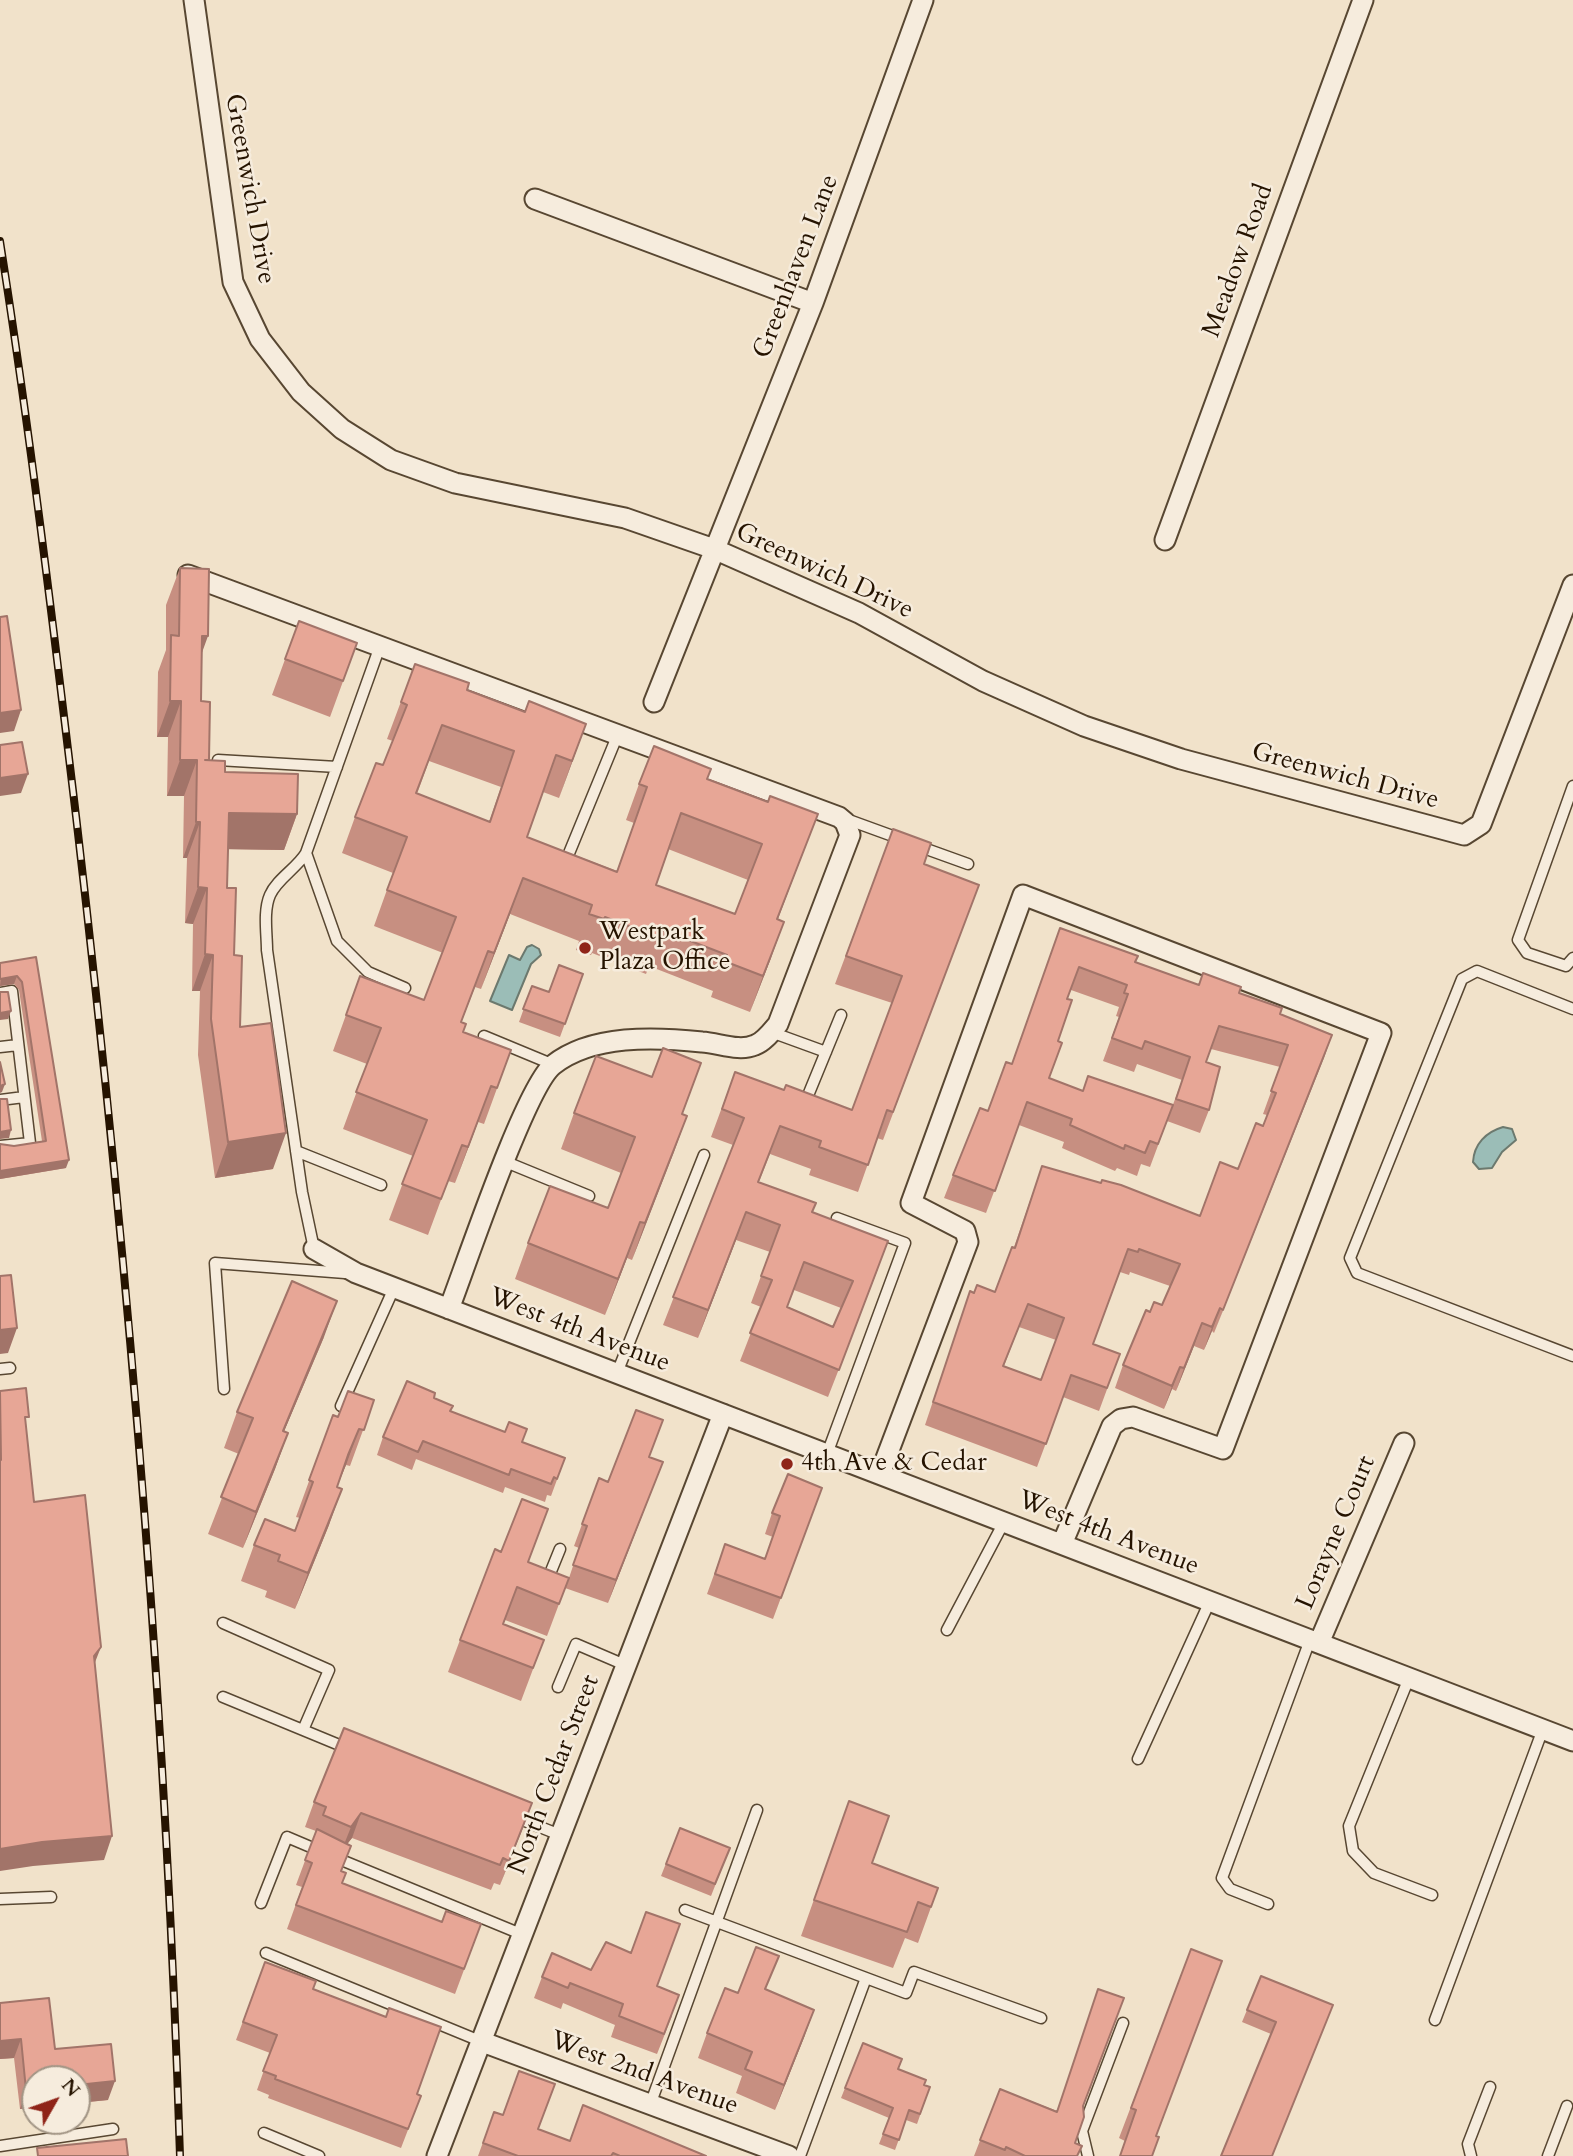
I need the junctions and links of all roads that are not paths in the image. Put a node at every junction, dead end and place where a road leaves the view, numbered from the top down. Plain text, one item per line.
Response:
1 (194, 0) edge
2 (923, 0) edge
3 (1363, 0) edge
4 (535, 199) dead end
5 (813, 303) junction
6 (1165, 540) dead end
7 (714, 550) junction
8 (188, 575) edge
9 (1573, 585) edge
10 (380, 646) junction
11 (654, 702) dead end
12 (618, 734) junction
13 (218, 760) edge
14 (337, 767) junction
15 (1573, 786) edge
16 (839, 817) junction
17 (306, 853) junction
18 (968, 864) dead end
19 (562, 869) edge
20 (1573, 958) edge
21 (405, 988) dead end
22 (0, 993) edge
23 (1573, 1009) edge
24 (841, 1015) dead end
25 (771, 1032) junction
26 (484, 1036) dead end
27 (18, 1045) junction
28 (0, 1047) edge
29 (826, 1052) junction
30 (554, 1065) junction
31 (809, 1093) edge
32 (24, 1097) junction
33 (0, 1100) edge
34 (0, 1146) edge
35 (296, 1151) junction
36 (704, 1155) dead end
37 (506, 1162) junction
38 (382, 1185) dead end
39 (589, 1196) dead end
40 (837, 1218) edge
41 (314, 1249) joint
42 (356, 1273) junction
43 (394, 1288) junction
44 (449, 1309) junction
45 (1573, 1356) edge
46 (617, 1373) junction
47 (224, 1389) dead end
48 (341, 1406) edge
49 (723, 1414) junction
50 (1404, 1443) dead end
51 (827, 1454) junction
52 (880, 1474) junction
53 (1004, 1522) junction
54 (1062, 1544) junction
55 (560, 1549) dead end
56 (544, 1588) edge
57 (1210, 1601) junction
58 (223, 1623) dead end
59 (947, 1630) dead end
60 (1314, 1641) junction
61 (625, 1665) junction
62 (1409, 1678) junction
63 (558, 1687) dead end
64 (223, 1697) dead end
65 (1543, 1729) junction
66 (303, 1730) junction
67 (1573, 1741) edge
68 (355, 1751) edge
69 (1138, 1759) dead end
70 (757, 1810) dead end
71 (509, 1814) edge
72 (560, 1835) junction
73 (1432, 1895) dead end
74 (51, 1897) dead end
75 (0, 1899) edge
76 (261, 1903) dead end
77 (1268, 1904) dead end
78 (685, 1910) dead end
79 (717, 1922) junction
80 (522, 1934) junction
81 (266, 1953) dead end
82 (866, 1978) junction
83 (1041, 2018) dead end
84 (1435, 2020) dead end
85 (1123, 2023) edge
86 (480, 2041) junction
87 (1490, 2087) dead end
88 (650, 2105) junction
89 (1567, 2106) dead end
90 (113, 2129) dead end
91 (264, 2133) dead end
92 (0, 2146) edge
93 (781, 2155) edge
94 (319, 2156) edge
95 (437, 2156) edge
96 (800, 2156) edge
97 (1088, 2156) edge
98 (1471, 2156) edge
99 (1548, 2156) edge

1 - 7 street, Greenwich Drive
2 - 5 street, Greenhaven Lane
3 - 6 street, Meadow Road
4 - 5 street
5 - 7 street, Greenhaven Lane
7 - 9 street, Greenwich Drive
7 - 11 street, Greenhaven Lane
8 - 10 street
10 - 12 street
10 - 14 lane
12 - 16 street
12 - 19 lane
13 - 14 lane
14 - 17 lane
15 - 20 lane
16 - 18 lane
16 - 25 street
17 - 21 lane
17 - 35 lane
22 - 27 lane
23 - 45 lane
24 - 29 lane
25 - 29 lane
25 - 30 street
26 - 30 lane
27 - 28 lane
27 - 32 lane
29 - 31 lane
30 - 37 street
32 - 33 lane
32 - 34 lane
35 - 38 lane
35 - 41 lane
36 - 46 lane
37 - 39 lane
37 - 44 street
40 - 51 lane
41 - 42 street, West 4th Avenue
42 - 43 street, West 4th Avenue
42 - 47 lane
43 - 44 street, West 4th Avenue
43 - 48 lane
44 - 46 street, West 4th Avenue
46 - 49 street, West 4th Avenue
49 - 51 street, West 4th Avenue
49 - 61 street, North Cedar Street
50 - 60 street, Lorayne Court
51 - 52 street, West 4th Avenue
52 - 53 street, West 4th Avenue
52 - 54 street
53 - 54 street, West 4th Avenue
53 - 59 lane
54 - 57 street, West 4th Avenue
55 - 56 lane
57 - 60 street, West 4th Avenue
57 - 69 lane
58 - 66 lane
60 - 62 street, West 4th Avenue
60 - 77 lane
61 - 63 lane
61 - 72 street, North Cedar Street
62 - 65 street, West 4th Avenue
62 - 73 lane
64 - 66 lane
65 - 67 street, West 4th Avenue
65 - 84 lane
66 - 68 lane
70 - 79 lane
71 - 72 lane
72 - 80 street, North Cedar Street
74 - 75 lane
76 - 80 lane
78 - 79 lane
79 - 82 lane
79 - 88 lane
80 - 86 street, North Cedar Street
81 - 86 lane
82 - 83 lane
82 - 96 lane
85 - 97 lane
86 - 88 street, West 2nd Avenue
86 - 95 street, North Cedar Street
87 - 98 lane
88 - 93 street, West 2nd Avenue
89 - 99 lane
90 - 92 lane
91 - 94 lane

